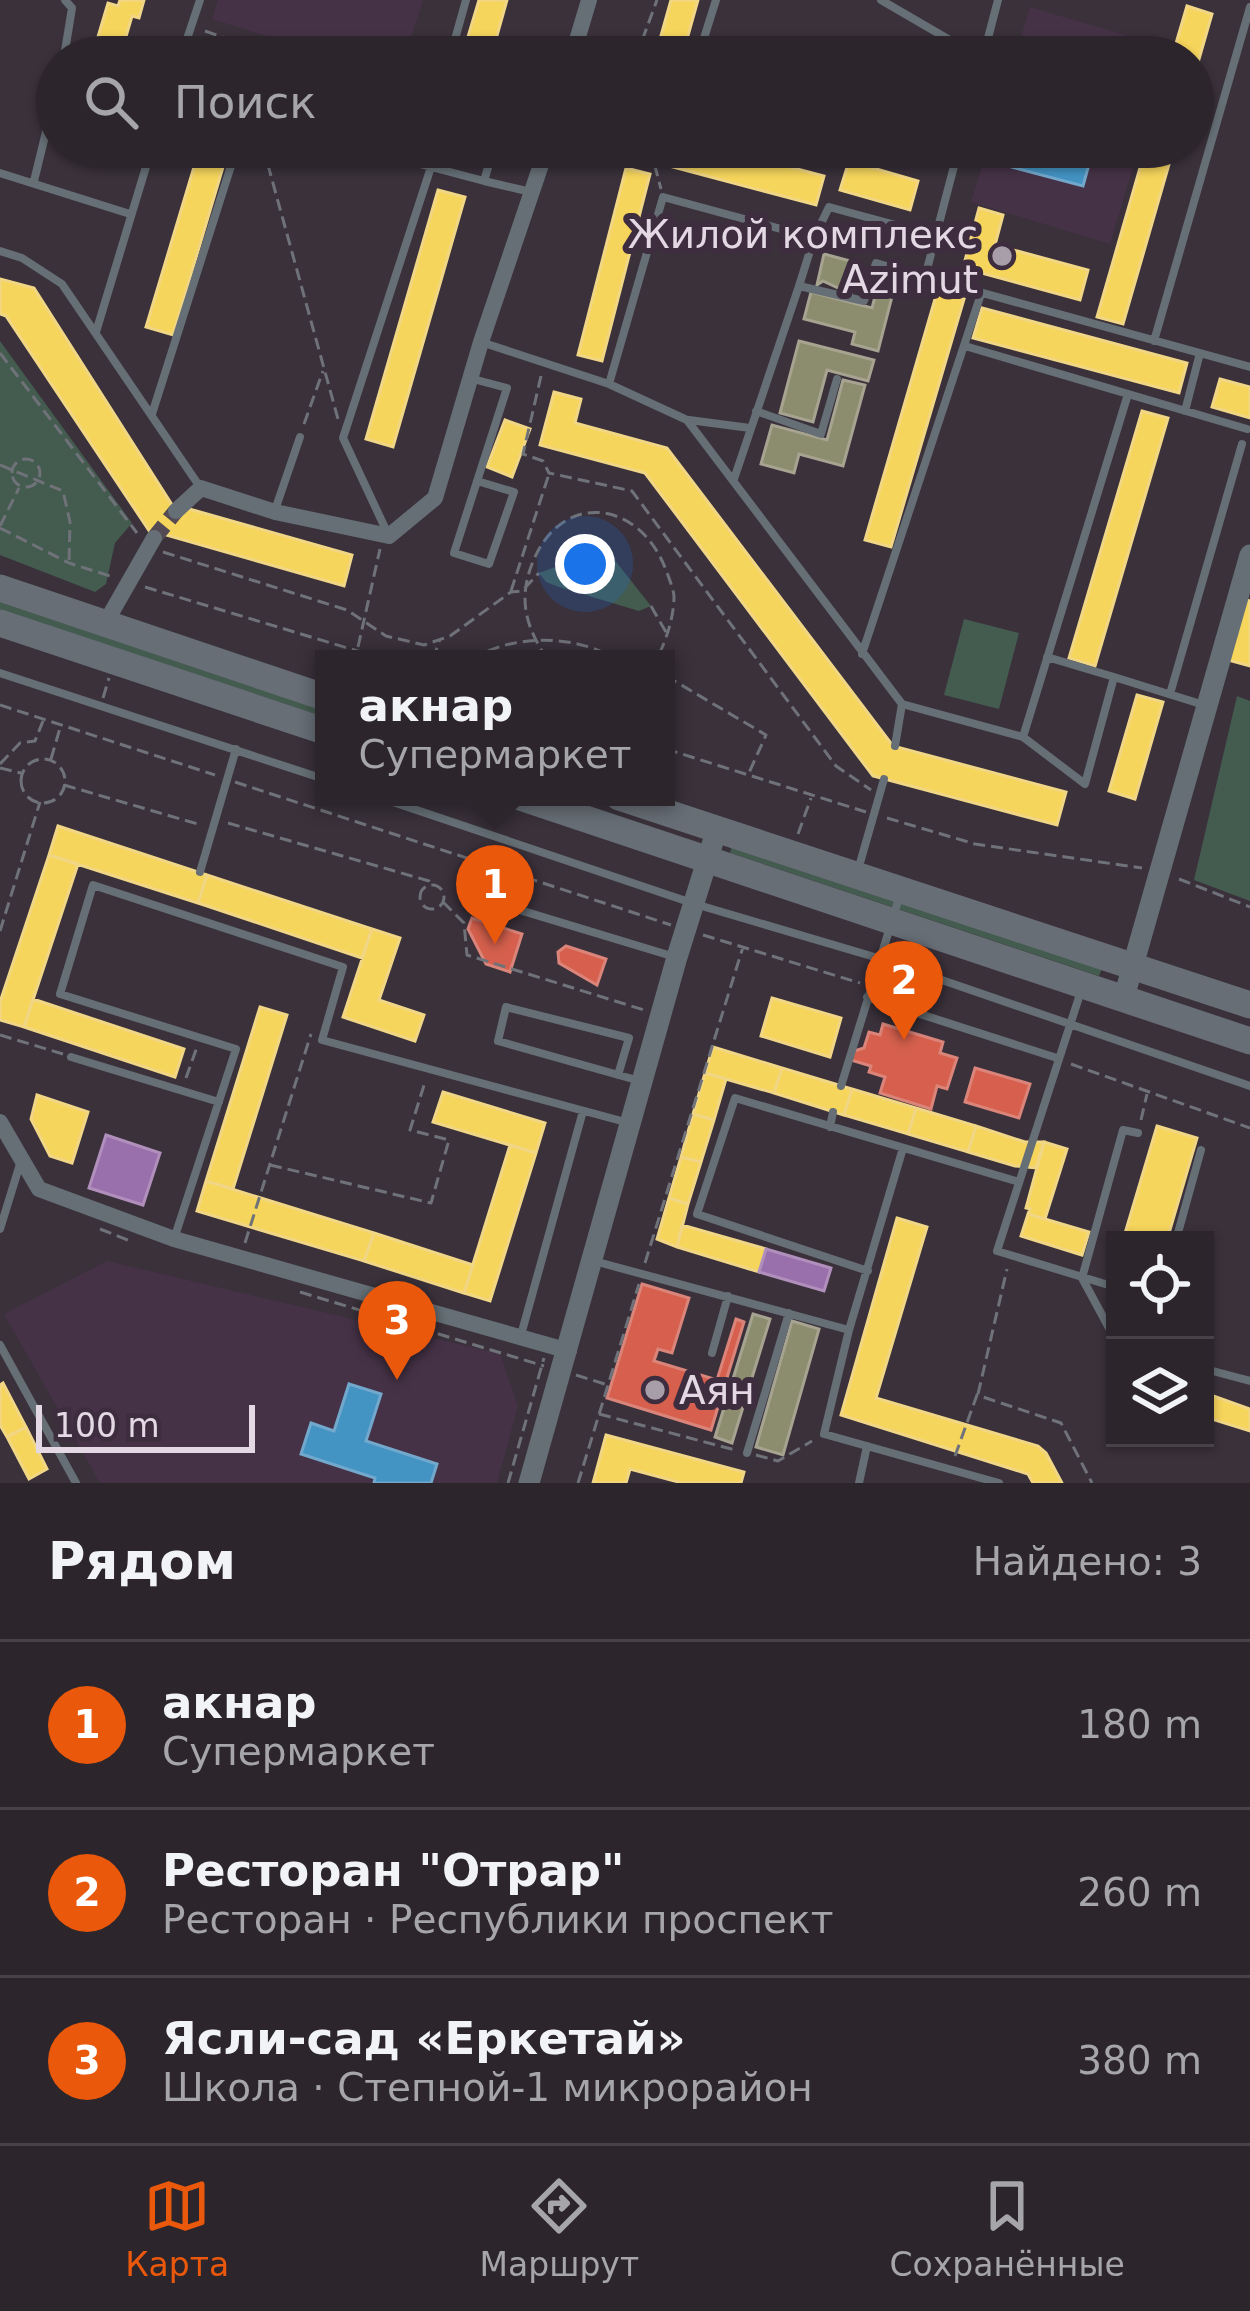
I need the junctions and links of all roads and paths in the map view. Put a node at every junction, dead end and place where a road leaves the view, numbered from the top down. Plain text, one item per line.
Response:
1 (65, 0) edge
2 (200, 0) edge
3 (466, 0) edge
4 (589, 0) edge
5 (656, 0) edge
6 (716, 0) edge
7 (881, 0) edge
8 (998, 0) edge
9 (1250, 7) edge
10 (191, 26) junction
11 (69, 36) edge
12 (188, 36) edge
13 (219, 36) edge
14 (456, 36) edge
15 (579, 36) edge
16 (643, 36) edge
17 (705, 36) edge
18 (944, 36) edge
19 (987, 36) edge
20 (1214, 132) edge
21 (37, 168) edge
22 (145, 168) edge
23 (230, 168) edge
24 (269, 168) edge
25 (431, 168) edge
26 (435, 168) edge
27 (488, 168) edge
28 (540, 168) edge
29 (655, 168) edge
30 (954, 168) edge
31 (1204, 168) edge
32 (0, 173) edge
33 (34, 181) junction
34 (484, 181) junction
35 (533, 192) junction
36 (663, 197) junction
37 (130, 214) junction
38 (903, 227) dead end
39 (814, 238) junction
40 (0, 251) edge
41 (925, 277) junction
42 (799, 286) junction
43 (981, 294) junction
44 (96, 332) junction
45 (1154, 341) junction
46 (482, 342) junction
47 (965, 346) junction
48 (0, 353) edge
49 (1200, 353) junction
50 (544, 362) junction
51 (1250, 367) edge
52 (324, 369) junction
53 (472, 378) junction
54 (837, 379) dead end
55 (609, 384) junction
56 (1128, 394) junction
57 (756, 411) junction
58 (1185, 411) junction
59 (152, 416) junction
60 (687, 420) junction
61 (750, 428) junction
62 (1247, 429) edge
63 (300, 437) joint
64 (343, 438) junction
65 (1242, 444) dead end
66 (0, 465) edge
67 (11, 470) junction
68 (549, 473) junction
69 (734, 479) junction
70 (38, 481) junction
71 (477, 481) junction
72 (20, 486) junction
73 (201, 488) junction
74 (176, 511) tunnel mouth
75 (275, 512) junction
76 (0, 527) edge
77 (386, 536) junction
78 (150, 543) junction
79 (1250, 555) edge
80 (69, 562) junction
81 (539, 573) dead end
82 (126, 581) junction
83 (0, 588) edge
84 (522, 591) junction
85 (511, 592) junction
86 (651, 606) dead end
87 (106, 622) junction
88 (364, 622) junction
89 (0, 623) edge
90 (668, 635) junction
91 (440, 639) junction
92 (536, 643) junction
93 (358, 647) dead end
94 (355, 650) edge
95 (436, 650) edge
96 (490, 650) edge
97 (541, 650) edge
98 (601, 650) edge
99 (661, 650) edge
100 (862, 654) junction
101 (1047, 657) junction
102 (0, 673) edge
103 (1114, 677) junction
104 (675, 681) edge
105 (315, 694) edge
106 (1170, 694) junction
107 (902, 704) junction
108 (0, 705) edge
109 (1205, 706) junction
110 (43, 719) junction
111 (61, 725) junction
112 (315, 728) edge
113 (1023, 736) junction
114 (895, 746) dead end
115 (236, 749) junction
116 (675, 752) edge
117 (50, 760) junction
118 (0, 766) edge
119 (23, 773) junction
120 (315, 776) edge
121 (747, 777) junction
122 (227, 779) junction
123 (884, 779) dead end
124 (64, 785) junction
125 (812, 796) junction
126 (879, 796) junction
127 (40, 802) junction
128 (405, 806) edge
129 (547, 806) edge
130 (647, 806) edge
131 (874, 815) junction
132 (214, 824) junction
133 (718, 829) junction
134 (791, 855) junction
135 (707, 860) junction
136 (1160, 871) junction
137 (200, 872) dead end
138 (856, 877) junction
139 (432, 885) junction
140 (902, 892) junction
141 (480, 898) dead end
142 (189, 900) dead end
143 (443, 902) junction
144 (695, 904) junction
145 (1250, 908) edge
146 (184, 914) junction
147 (892, 920) junction
148 (686, 930) junction
149 (0, 931) edge
150 (742, 947) junction
151 (677, 957) junction
152 (878, 958) junction
153 (1134, 967) junction
154 (1083, 984) junction
155 (868, 991) junction
156 (1124, 998) junction
157 (1250, 1005) edge
158 (645, 1010) dead end
159 (1069, 1024) junction
160 (312, 1031) dead end
161 (0, 1035) edge
162 (200, 1038) junction
163 (1250, 1041) edge
164 (71, 1057) joint
165 (1057, 1058) junction
166 (429, 1069) junction
167 (618, 1075) junction
168 (642, 1082) junction
169 (841, 1086) dead end
170 (1250, 1086) edge
171 (181, 1091) junction
172 (1147, 1092) junction
173 (219, 1102) junction
174 (583, 1111) junction
175 (833, 1112) dead end
176 (0, 1122) edge
177 (631, 1123) junction
178 (830, 1127) junction
179 (1250, 1128) edge
180 (1138, 1133) joint
181 (903, 1148) junction
182 (1201, 1150) dead end
183 (22, 1156) junction
184 (270, 1165) junction
185 (1019, 1182) junction
186 (0, 1229) edge
187 (1178, 1231) edge
188 (174, 1239) junction
189 (1010, 1256) junction
190 (240, 1258) junction
191 (592, 1260) junction
192 (868, 1270) junction
193 (642, 1273) junction
194 (1082, 1278) junction
195 (1106, 1285) edge
196 (728, 1296) junction
197 (789, 1313) junction
198 (1106, 1322) edge
199 (849, 1330) junction
200 (520, 1338) junction
201 (0, 1346) edge
202 (569, 1351) junction
203 (712, 1353) dead end
204 (1214, 1372) edge
205 (1250, 1382) edge
206 (977, 1396) junction
207 (599, 1414) junction
208 (824, 1433) junction
209 (867, 1446) junction
210 (747, 1453) junction
211 (950, 1469) junction
212 (76, 1483) edge
213 (529, 1483) edge
214 (578, 1483) edge
215 (860, 1483) edge
216 (999, 1483) edge
217 (1092, 1483) edge

1 - 11 lane
2 - 10 lane
3 - 14 lane
4 - 15 street
5 - 16 path
6 - 17 lane
7 - 18 lane
8 - 19 lane
9 - 20 lane
10 - 12 lane
10 - 13 path
21 - 33 lane
22 - 37 lane
23 - 59 lane
24 - 52 path
25 - 64 lane
26 - 34 lane
27 - 34 lane
28 - 35 street
29 - 36 path
30 - 41 lane
31 - 45 lane
32 - 33 lane
33 - 37 lane
34 - 35 lane
35 - 46 street
36 - 39 lane
36 - 55 lane
37 - 44 lane
38 - 39 lane
39 - 42 lane
40 - 44 lane
41 - 42 lane
41 - 43 lane
42 - 57 lane
43 - 45 lane
43 - 47 lane
44 - 59 lane
45 - 49 lane
46 - 50 lane
46 - 53 street
47 - 56 lane
47 - 100 lane
48 - 78 path
49 - 51 lane
49 - 58 lane
50 - 55 lane
50 - 68 path
52 - 63 path
52 - 64 path
53 - 71 lane
53 - 77 street
54 - 57 lane
55 - 60 lane
56 - 58 lane
56 - 101 lane
57 - 61 lane
58 - 62 lane
59 - 73 lane
60 - 61 lane
60 - 69 lane
61 - 69 lane
63 - 75 lane
64 - 77 lane
65 - 106 lane
66 - 67 path
67 - 70 path
67 - 70 path
67 - 72 path
68 - 85 path
68 - 126 path
69 - 100 lane
70 - 72 path
70 - 80 path
71 - 71 lane
72 - 76 path
73 - 74 street
73 - 75 street
75 - 77 street
76 - 80 path
77 - 88 path
78 - 82 street
78 - 88 path
79 - 109 street
80 - 82 path
81 - 84 path
82 - 87 street
82 - 94 path
83 - 87 highway
84 - 85 path
84 - 90 path
84 - 92 path
85 - 91 path
86 - 90 path
87 - 105 highway
88 - 91 path
88 - 93 path
89 - 112 highway
90 - 99 path
91 - 95 path
92 - 96 path
92 - 97 path
92 - 98 path
100 - 107 lane
101 - 103 lane
101 - 113 lane
102 - 115 lane
103 - 106 lane
103 - 113 lane
104 - 121 path
106 - 109 lane
107 - 113 lane
107 - 114 lane
108 - 110 path
109 - 136 street
110 - 111 path
110 - 118 path
111 - 117 path
111 - 122 path
115 - 120 lane
115 - 122 lane
116 - 121 path
117 - 119 path
117 - 124 path
118 - 119 path
119 - 127 path
121 - 125 path
122 - 132 lane
122 - 148 path
123 - 126 lane
124 - 127 path
124 - 132 path
125 - 131 path
125 - 134 path
126 - 131 lane
127 - 149 path
128 - 144 lane
129 - 135 highway
130 - 133 highway
131 - 136 path
131 - 138 lane
132 - 137 lane
132 - 139 path
133 - 134 highway
133 - 135 street
134 - 138 highway
135 - 144 street
135 - 147 highway
136 - 145 path
136 - 153 street
138 - 140 highway
139 - 143 path
139 - 143 path
140 - 147 lane
140 - 153 highway
141 - 151 lane
142 - 146 lane
143 - 158 path
144 - 148 street
144 - 152 lane
146 - 162 lane
146 - 166 lane
147 - 152 lane
147 - 154 highway
148 - 150 path
148 - 151 street
150 - 155 path
150 - 193 path
151 - 168 street
152 - 155 lane
152 - 159 lane
153 - 156 street
153 - 157 highway
154 - 156 highway
154 - 159 lane
155 - 165 lane
155 - 169 lane
156 - 163 highway
159 - 165 lane
159 - 170 lane
160 - 184 path
161 - 164 path
162 - 171 path
162 - 173 lane
164 - 171 lane
165 - 172 path
165 - 185 lane
166 - 174 lane
166 - 184 path
167 - 167 lane
167 - 168 lane
168 - 177 street
171 - 173 lane
172 - 179 path
172 - 180 path
173 - 188 lane
174 - 177 lane
174 - 200 lane
175 - 178 lane
176 - 183 street
177 - 191 street
178 - 181 lane
178 - 192 lane
180 - 194 lane
181 - 185 lane
181 - 192 lane
182 - 187 lane
183 - 186 lane
183 - 188 street
184 - 190 path
185 - 189 lane
188 - 190 street
189 - 194 lane
189 - 206 path
190 - 200 street
191 - 193 lane
191 - 202 street
192 - 199 lane
193 - 196 lane
193 - 207 path
194 - 195 lane
194 - 198 lane
196 - 197 lane
196 - 203 lane
197 - 199 lane
197 - 210 lane
199 - 208 lane
200 - 202 street
201 - 212 lane
202 - 213 street
204 - 205 lane
206 - 211 path
206 - 217 path
207 - 210 path
207 - 214 path
208 - 209 lane
208 - 210 path
209 - 211 lane
209 - 215 lane
211 - 216 lane

